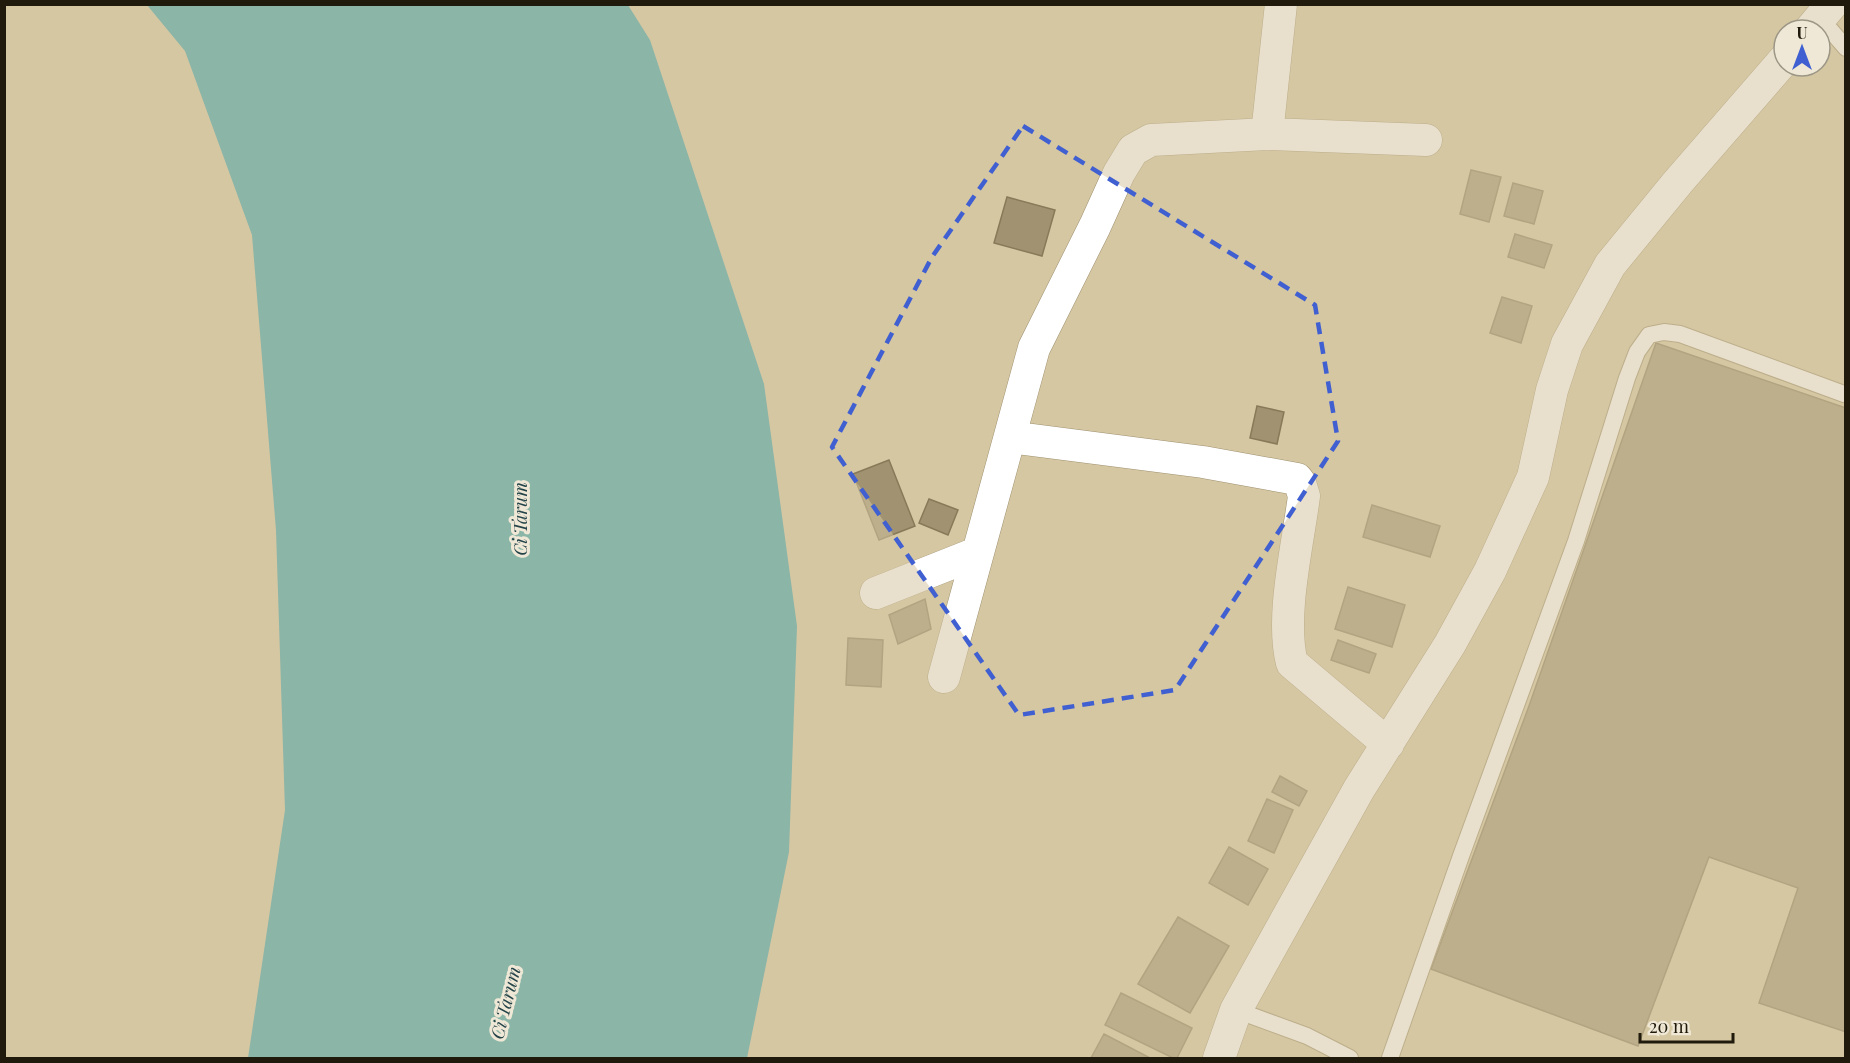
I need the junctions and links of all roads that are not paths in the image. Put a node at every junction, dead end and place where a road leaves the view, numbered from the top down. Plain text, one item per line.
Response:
1 (1281, 4) edge
2 (1832, 32) edge
3 (1845, 48) edge
4 (1772, 74) edge
5 (1267, 134) junction
6 (1426, 140) dead end
7 (1844, 394) dead end
8 (1010, 436) junction
9 (977, 553) junction
10 (876, 593) dead end
11 (944, 677) dead end
12 (1388, 744) junction
13 (1236, 1010) junction
14 (1219, 1059) edge
15 (1350, 1059) edge
16 (1390, 1059) edge

1 - 5 street
2 - 3 lane
4 - 12 street
5 - 6 street
5 - 8 street
7 - 16 lane
8 - 9 street
8 - 12 street
9 - 10 street
9 - 11 street
12 - 13 street
13 - 14 street
13 - 15 lane

